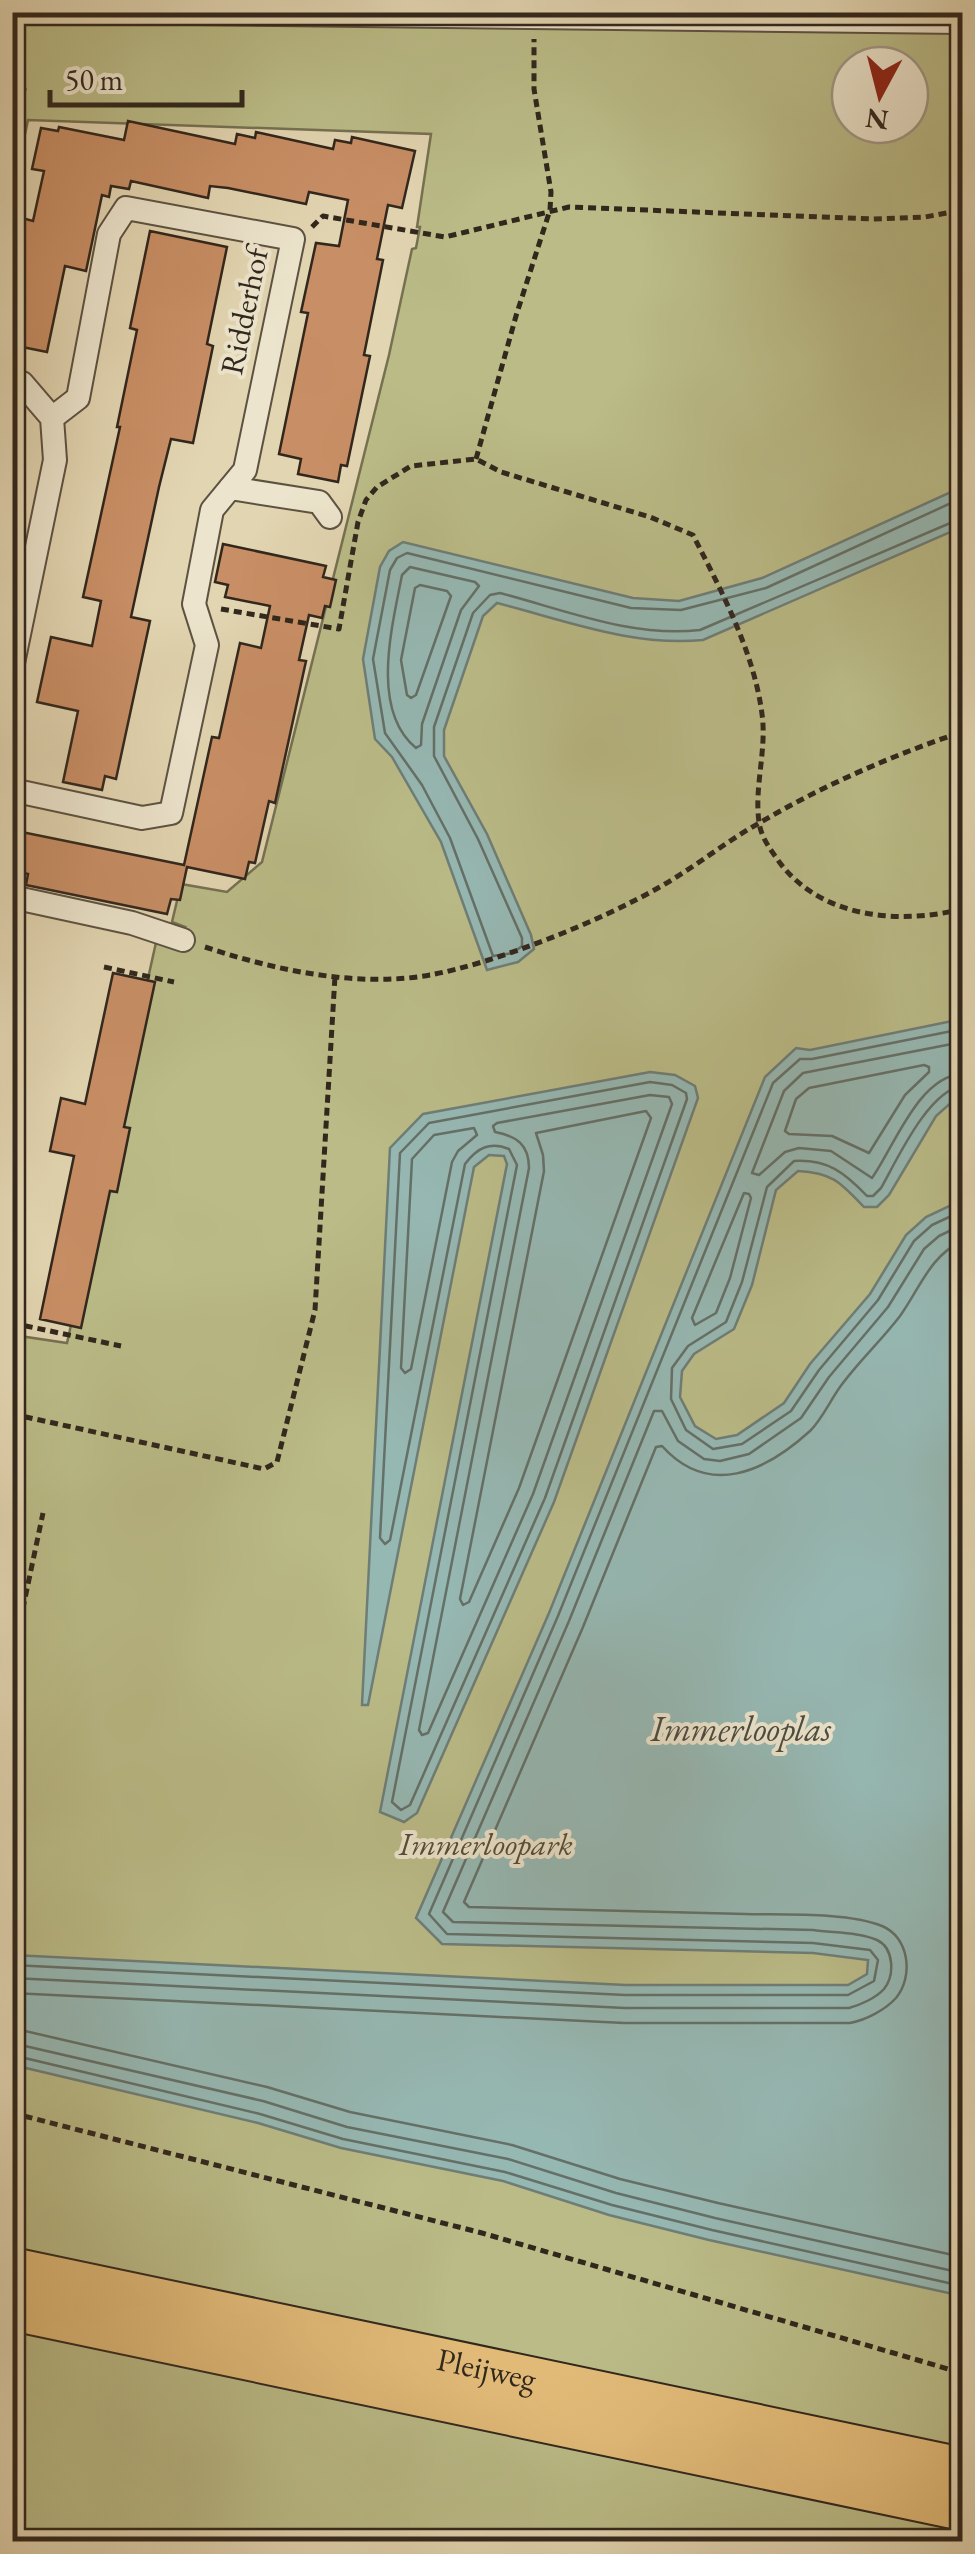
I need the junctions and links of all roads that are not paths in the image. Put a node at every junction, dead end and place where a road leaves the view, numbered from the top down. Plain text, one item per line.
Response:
1 (114, 12) edge
2 (962, 22) edge
3 (12, 380) edge
4 (52, 418) junction
5 (230, 488) junction
6 (330, 517) dead end
7 (12, 668) edge
8 (12, 790) edge
9 (12, 896) edge
10 (183, 940) road end
11 (12, 2269) edge
12 (12, 2309) edge
13 (962, 2470) edge
14 (962, 2509) edge

1 - 2 street
3 - 4 street
4 - 5 street, Ridderhof
4 - 7 street
5 - 6 street
5 - 8 street, Ridderhof
9 - 10 street
11 - 13 highway, Pleijweg
12 - 14 highway, Pleijweg

